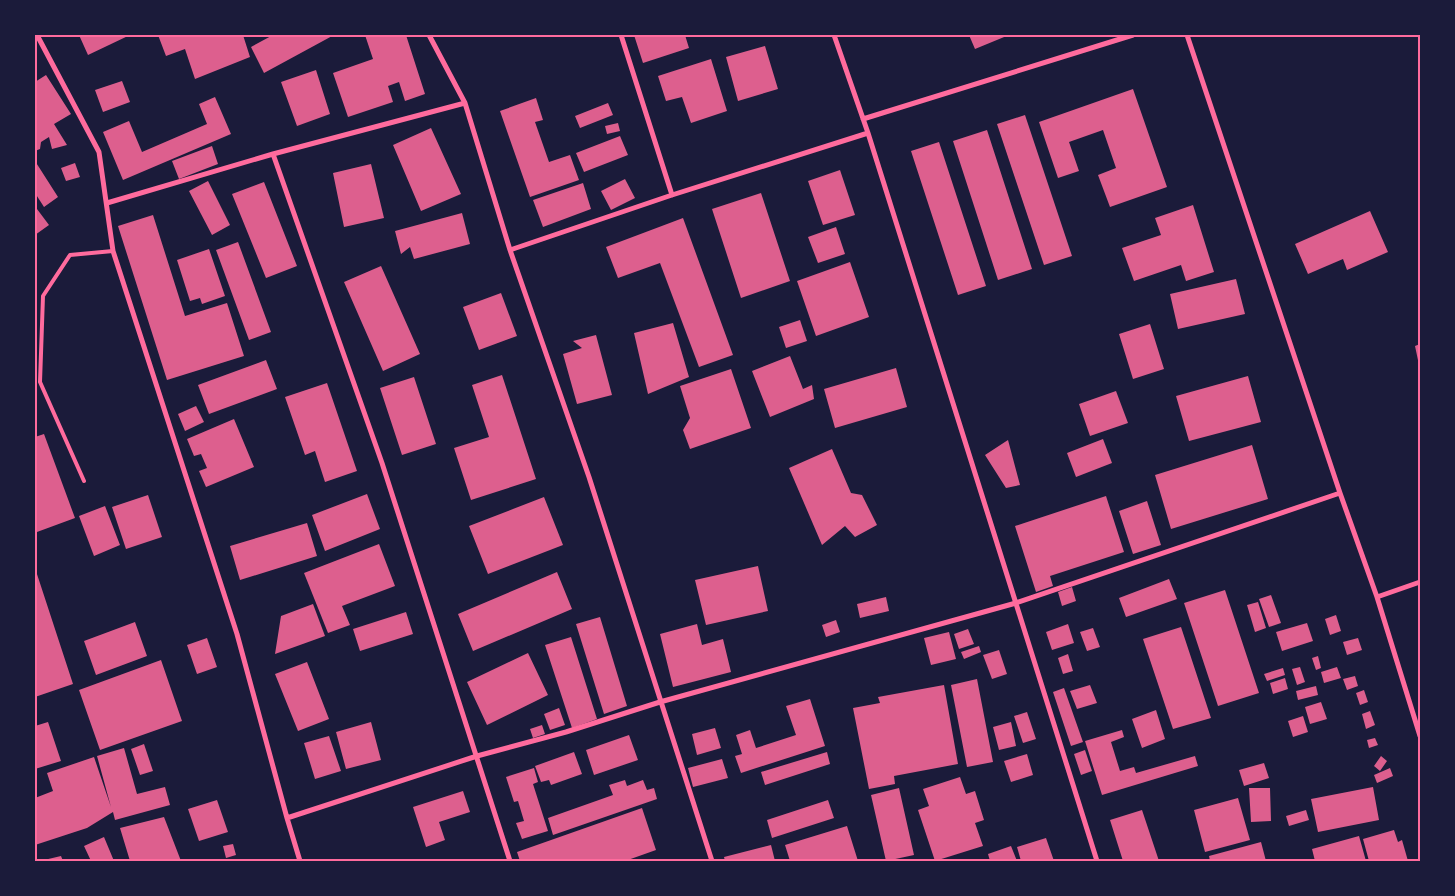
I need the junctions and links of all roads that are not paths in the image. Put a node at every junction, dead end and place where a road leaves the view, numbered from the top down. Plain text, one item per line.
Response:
1 (37, 35) edge
2 (429, 35) edge
3 (620, 35) edge
4 (834, 35) edge
5 (1133, 35) edge
6 (1187, 35) edge
7 (465, 103) junction
8 (863, 119) junction
9 (868, 133) junction
10 (273, 154) junction
11 (672, 195) junction
12 (107, 203) junction
13 (510, 250) junction
14 (113, 251) junction
15 (84, 481) dead end
16 (1340, 493) junction
17 (1420, 582) edge
18 (1377, 597) junction
19 (1016, 603) junction
20 (660, 702) junction
21 (1420, 736) edge
22 (477, 756) junction
23 (287, 818) junction
24 (300, 861) edge
25 (510, 861) edge
26 (712, 861) edge
27 (1097, 861) edge

1 - 12 street
2 - 7 street
3 - 11 street
4 - 8 street
5 - 8 street
6 - 16 street
7 - 10 street
7 - 13 street
8 - 9 street
9 - 11 street
9 - 19 street
10 - 12 street
10 - 22 street
11 - 13 street
12 - 14 street
13 - 20 street
14 - 15 lane
14 - 23 street
16 - 18 street
16 - 19 street
17 - 18 street
18 - 21 street
19 - 20 street
19 - 27 street
20 - 22 street
20 - 26 street
22 - 23 street
22 - 25 street
23 - 24 street

